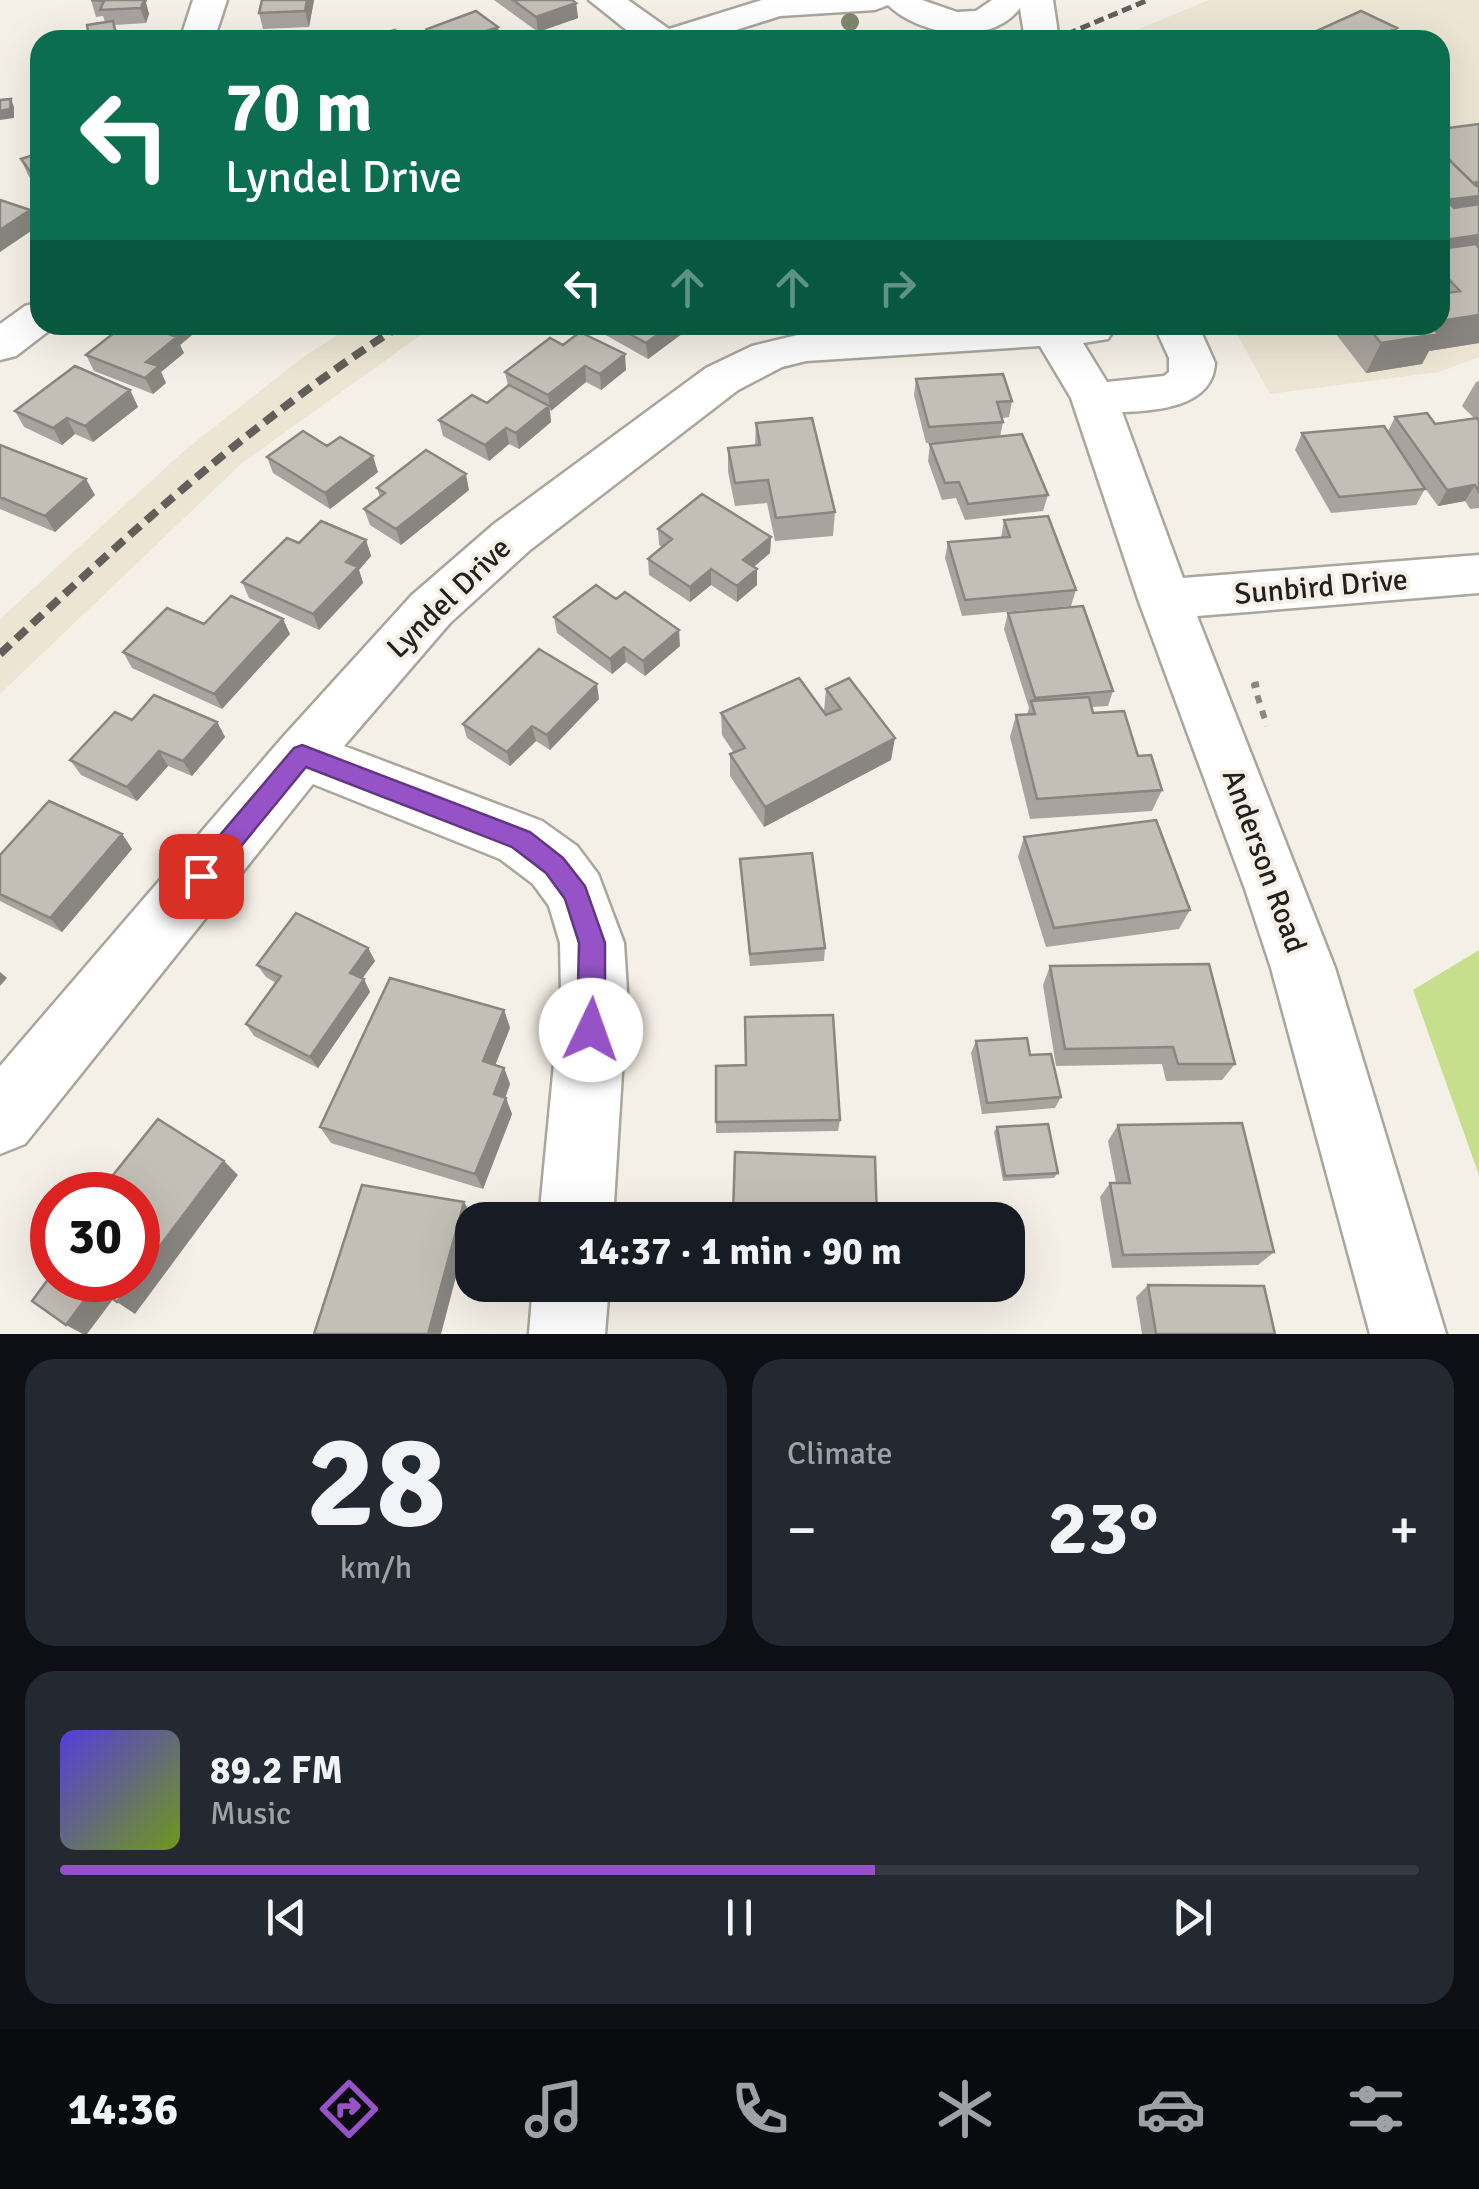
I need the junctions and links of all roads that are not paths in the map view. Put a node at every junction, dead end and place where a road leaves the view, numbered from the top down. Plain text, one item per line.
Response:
1 (210, 0) edge
2 (606, 0) edge
3 (875, 0) edge
4 (1011, 0) edge
5 (1036, 0) edge
6 (908, 6) edge
7 (200, 30) edge
8 (648, 30) edge
9 (702, 30) edge
10 (931, 30) edge
11 (1011, 30) edge
12 (1040, 30) edge
13 (30, 324) edge
14 (974, 335) edge
15 (1074, 335) edge
16 (1180, 335) edge
17 (0, 346) edge
18 (1094, 398) junction
19 (1479, 574) edge
20 (1164, 600) junction
21 (302, 755) junction
22 (0, 1119) edge
23 (577, 1202) edge
24 (570, 1302) edge
25 (567, 1334) edge
26 (1408, 1334) edge

1 - 7 street
2 - 8 street
3 - 9 street
4 - 6 street
4 - 11 street
5 - 12 street
6 - 10 street
13 - 17 street
14 - 21 street, Lyndel Drive
15 - 18 street, Anderson Road
16 - 18 street
18 - 20 street, Anderson Road
19 - 20 street, Sunbird Drive
20 - 26 street, Anderson Road
21 - 22 street, Lyndel Drive
21 - 23 street
24 - 25 street

